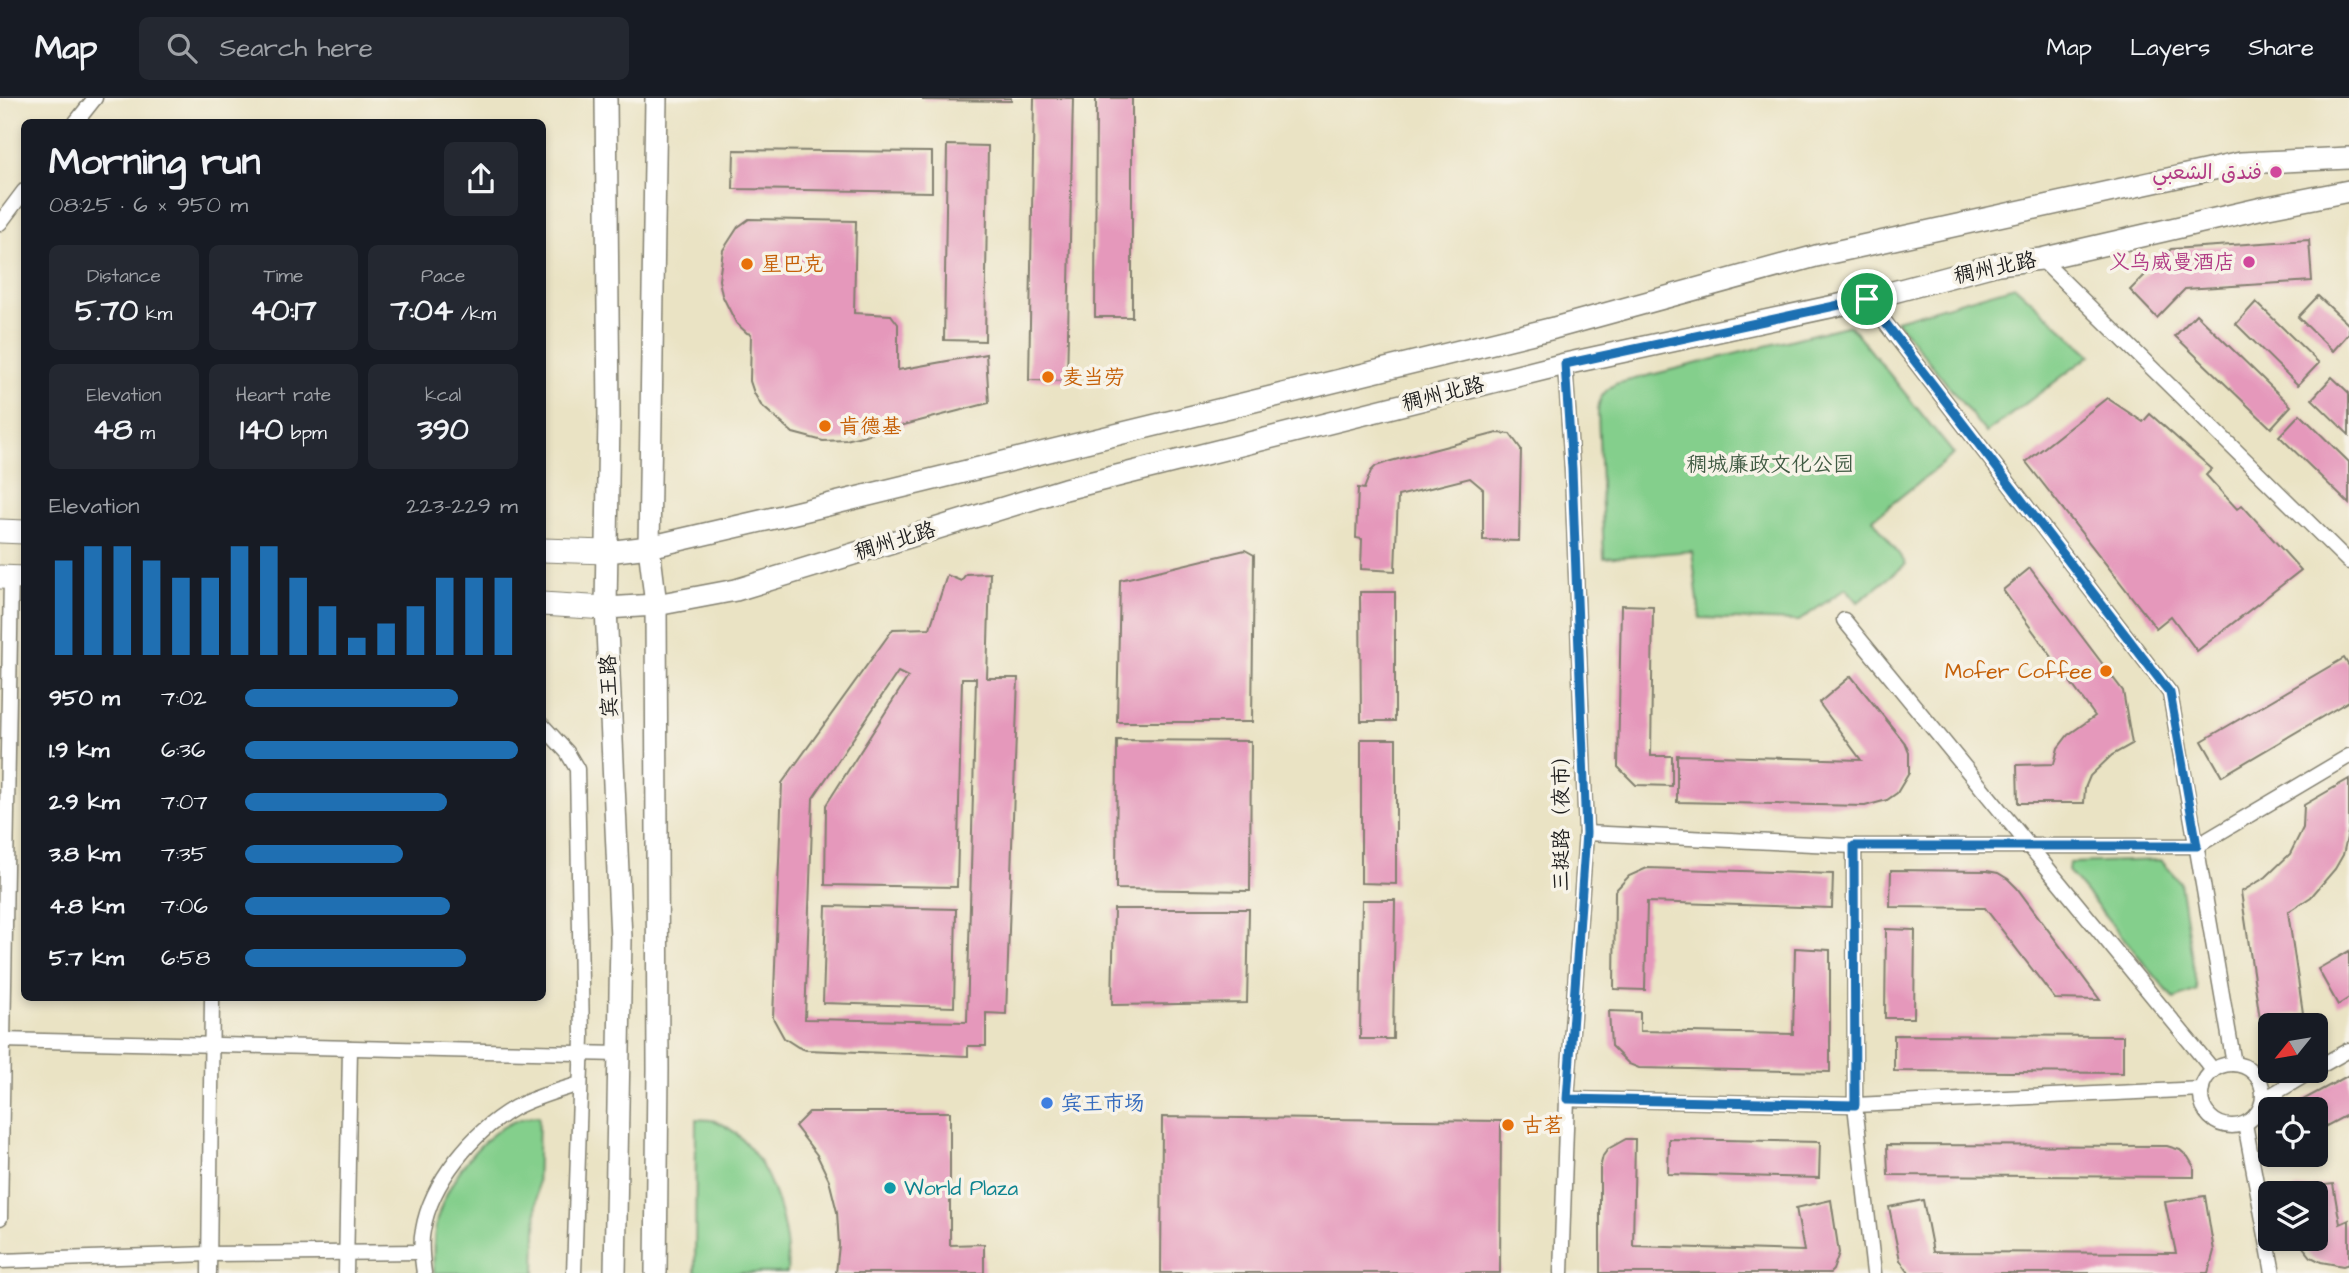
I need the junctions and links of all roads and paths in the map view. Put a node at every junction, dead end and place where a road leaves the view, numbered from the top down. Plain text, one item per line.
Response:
1 (95, 98) edge
2 (607, 98) edge
3 (656, 98) edge
4 (78, 119) edge
5 (2349, 158) edge
6 (2349, 191) edge
7 (21, 195) edge
8 (0, 223) edge
9 (2041, 259) junction
10 (1867, 299) junction
11 (1565, 364) junction
12 (0, 531) edge
13 (21, 532) edge
14 (649, 547) junction
15 (546, 550) edge
16 (607, 552) junction
17 (2349, 562) edge
18 (12, 578) edge
19 (546, 604) edge
20 (656, 605) junction
21 (606, 608) junction
22 (5, 617) edge
23 (1844, 620) dead end
24 (546, 729) edge
25 (2349, 756) edge
26 (4, 768) edge
27 (1586, 833) junction
28 (1854, 846) junction
29 (2027, 846) junction
30 (2197, 846) junction
31 (212, 1001) edge
32 (2, 1040) edge
33 (211, 1045) junction
34 (350, 1048) junction
35 (2349, 1051) edge
36 (581, 1054) junction
37 (619, 1055) junction
38 (2328, 1062) edge
39 (2234, 1064) junction
40 (2213, 1070) junction
41 (2253, 1072) junction
42 (2258, 1072) edge
43 (2292, 1083) edge
44 (580, 1084) junction
45 (2202, 1089) junction
46 (2263, 1097) edge
47 (2268, 1097) edge
48 (1567, 1099) junction
49 (1855, 1105) junction
50 (2258, 1112) edge
51 (2245, 1124) junction
52 (0, 1218) edge
53 (421, 1252) junction
54 (346, 1253) junction
55 (209, 1254) junction
56 (0, 1261) edge
57 (209, 1273) edge
58 (346, 1273) edge
59 (424, 1273) edge
60 (574, 1273) edge
61 (615, 1273) edge
62 (656, 1273) edge
63 (1561, 1273) edge
64 (1874, 1273) edge
65 (2273, 1273) edge

1 - 4 street
2 - 16 main road, 宾王路
3 - 14 main road
5 - 14 main road, 稠州北路
6 - 9 main road, 稠州北路
7 - 8 street
9 - 10 main road, 稠州北路
9 - 17 street
10 - 11 main road, 稠州北路
10 - 30 street
11 - 20 main road, 稠州北路
11 - 27 street, 三挺路（夜市）
12 - 13 main road
14 - 16 main road, 稠州北路
14 - 20 main road
15 - 16 main road, 稠州北路
16 - 21 main road, 宾王路
18 - 22 street
19 - 21 main road, 稠州北路
20 - 21 main road, 稠州北路
20 - 62 main road
21 - 37 main road, 宾王路
22 - 26 street
23 - 29 street
24 - 36 street
25 - 30 street
26 - 32 street
27 - 28 street
27 - 48 street, 三挺路（夜市）
28 - 29 street
28 - 49 street
29 - 30 street
29 - 40 street
30 - 39 street
31 - 33 street
32 - 33 street
32 - 52 street
33 - 34 street
33 - 55 street
34 - 36 street
34 - 54 street
35 - 38 street
36 - 37 street
36 - 44 street
37 - 61 main road, 宾王路
39 - 40 street
39 - 41 street
40 - 45 street
41 - 42 street
41 - 46 street
43 - 47 street
44 - 53 street
44 - 60 street
45 - 49 street
45 - 51 street
48 - 49 street
48 - 63 street, 三挺路（夜市）
49 - 64 street
50 - 51 street
51 - 65 street
53 - 54 street
53 - 59 street
54 - 55 street
54 - 58 street
55 - 56 street
55 - 57 street

